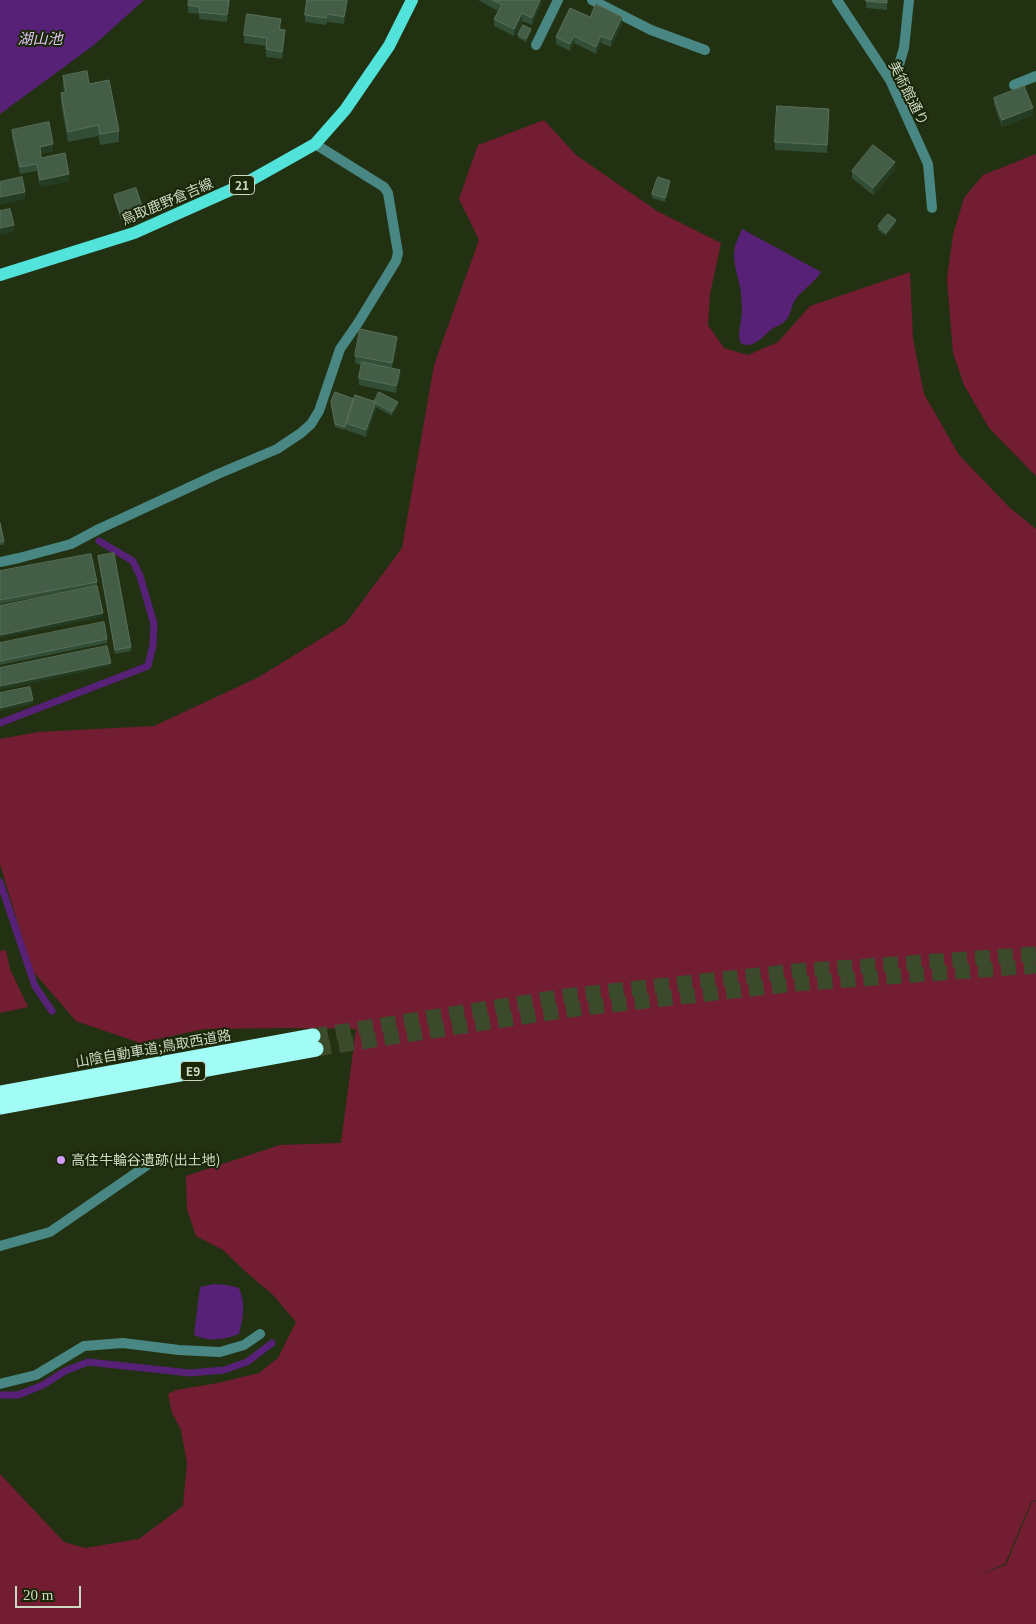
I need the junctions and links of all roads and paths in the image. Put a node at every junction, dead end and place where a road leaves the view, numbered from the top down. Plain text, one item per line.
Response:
1 (412, 0) edge
2 (558, 0) edge
3 (592, 0) edge
4 (837, 0) edge
5 (909, 0) edge
6 (536, 45) dead end
7 (705, 50) dead end
8 (1036, 76) edge
9 (890, 80) junction
10 (1014, 85) dead end
11 (315, 144) junction
12 (932, 208) dead end
13 (0, 275) edge
14 (0, 562) edge
15 (315, 1043) tunnel mouth
16 (68, 1087) junction
17 (0, 1093) edge
18 (0, 1107) edge
19 (146, 1166) dead end
20 (0, 1246) edge
21 (260, 1334) dead end
22 (0, 1384) edge

1 - 11 main road, 鳥取鹿野倉吉線 / 21
2 - 6 street
3 - 7 street
4 - 9 street, 美術館通り
5 - 9 street
8 - 10 street
9 - 12 street, 美術館通り
11 - 13 main road, 鳥取鹿野倉吉線 / 21
11 - 14 street
15 - 16 highway, 山陰自動車道;鳥取西道路 / E9
16 - 17 highway, 山陰自動車道;鳥取西道路 / E9
16 - 18 highway, 山陰自動車道;鳥取西道路 / E9
19 - 20 street
21 - 22 street

